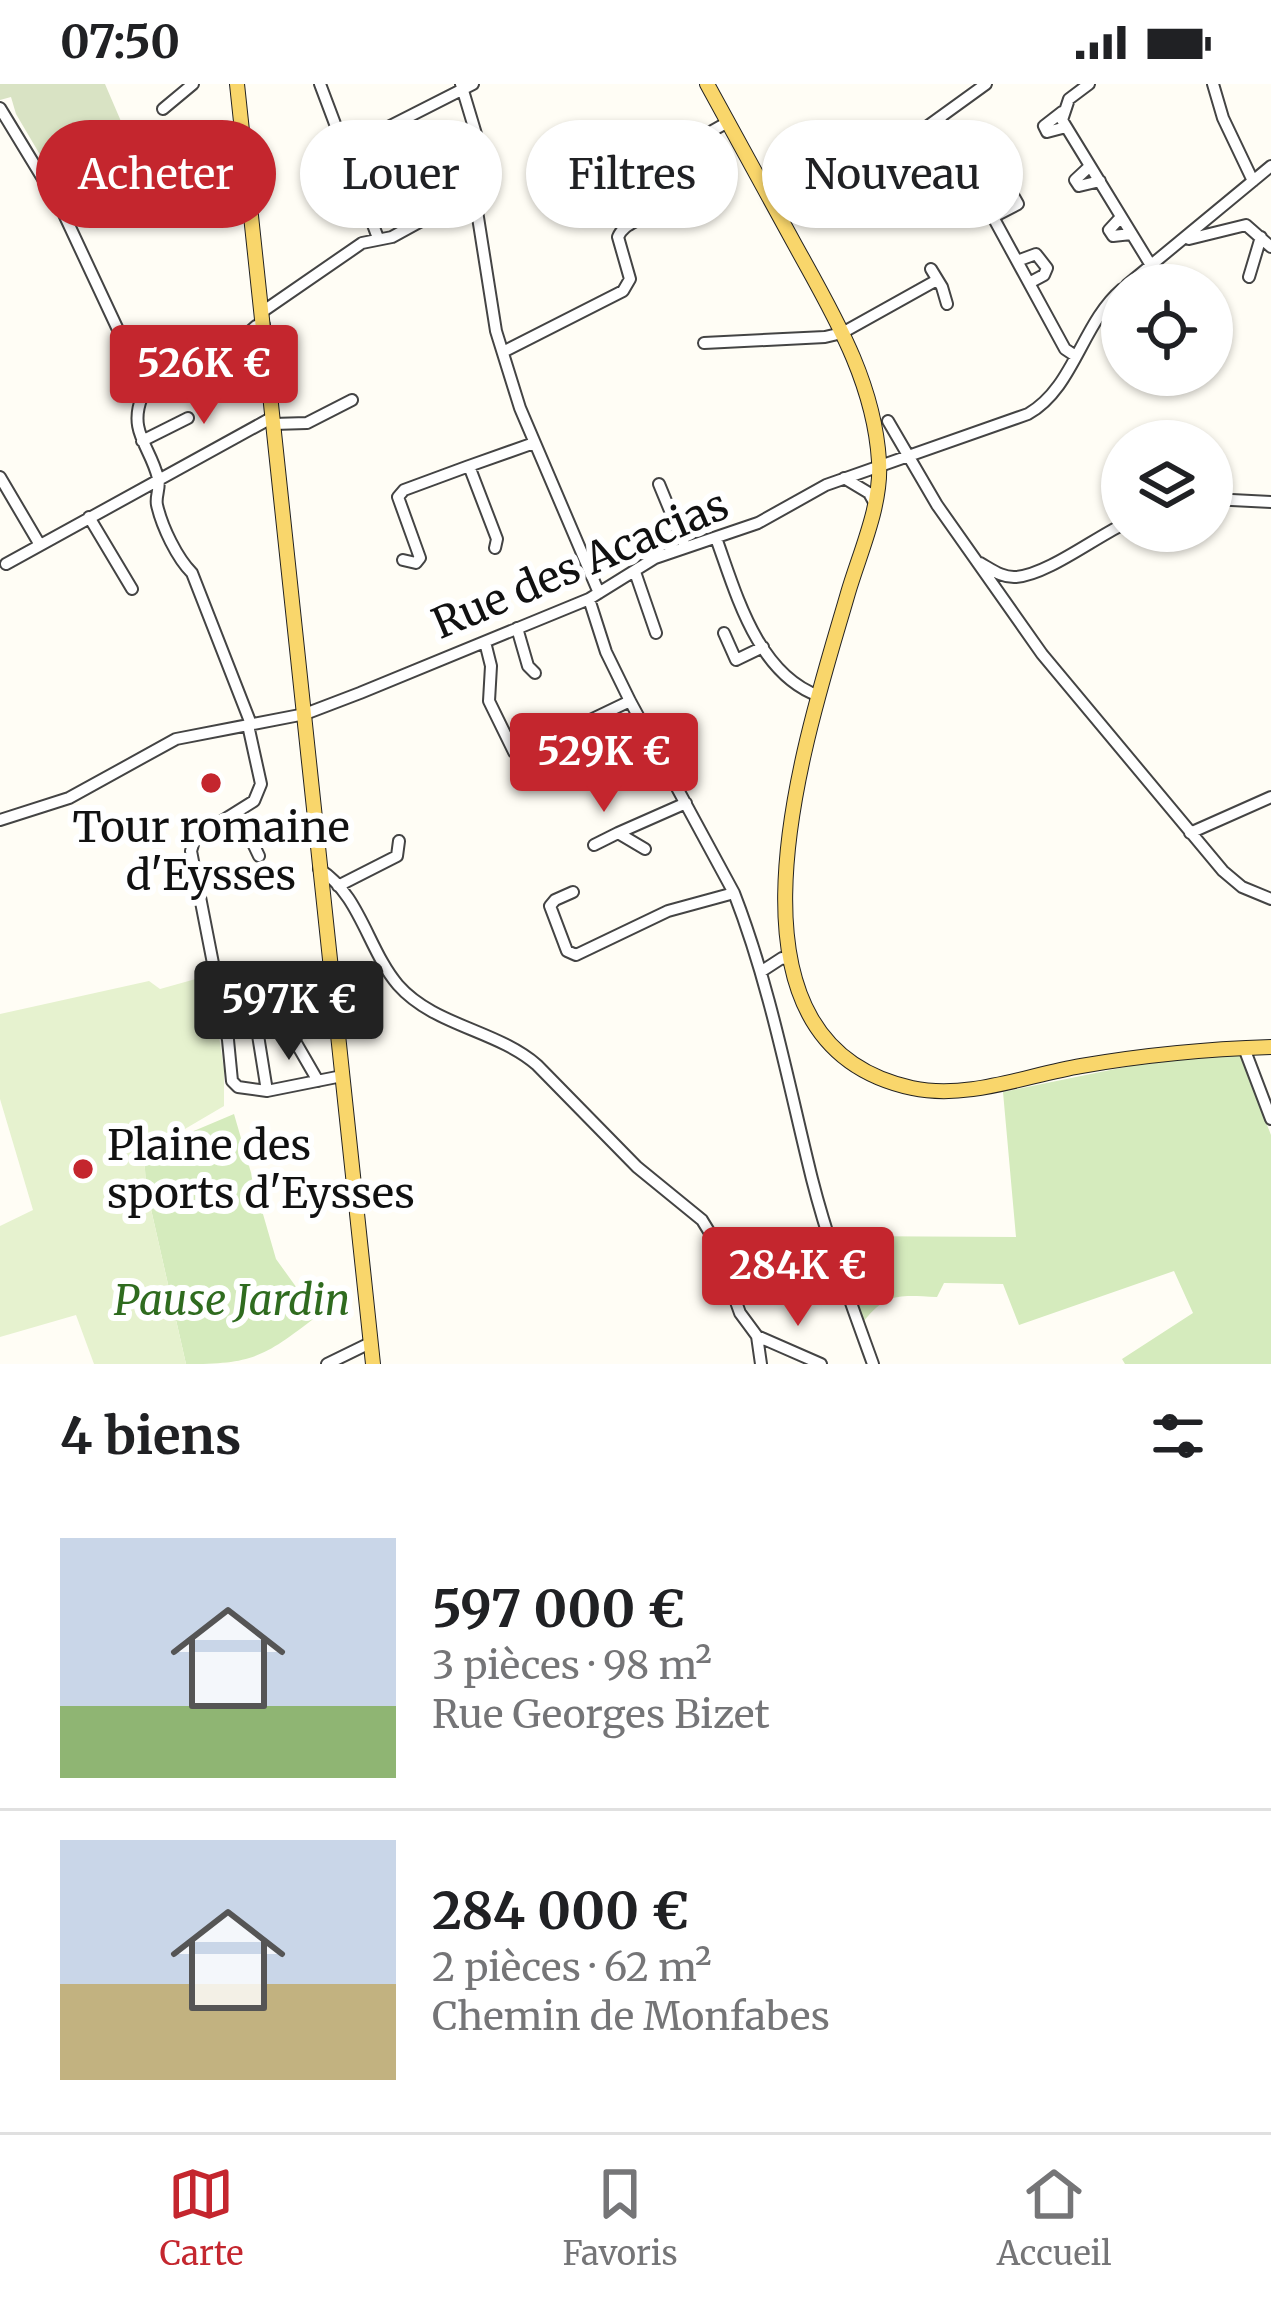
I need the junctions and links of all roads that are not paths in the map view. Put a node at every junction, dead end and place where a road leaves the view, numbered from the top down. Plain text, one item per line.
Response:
1 (193, 84) edge
2 (237, 84) edge
3 (320, 84) edge
4 (706, 84) edge
5 (986, 84) edge
6 (1089, 84) edge
7 (1213, 84) edge
8 (465, 86) edge
9 (0, 108) edge
10 (163, 109) dead end
11 (1062, 112) junction
12 (939, 118) joint
13 (332, 120) edge
14 (400, 120) edge
15 (474, 120) edge
16 (727, 120) edge
17 (1066, 127) junction
18 (738, 141) edge
19 (1090, 166) junction
20 (1271, 166) edge
21 (1100, 181) junction
22 (1253, 181) junction
23 (760, 182) junction
24 (374, 228) edge
25 (409, 228) edge
26 (479, 228) edge
27 (624, 228) edge
28 (999, 228) edge
29 (1261, 237) junction
30 (378, 238) junction
31 (1175, 245) junction
32 (1271, 247) edge
33 (1017, 261) junction
34 (1150, 264) edge
35 (1152, 264) edge
36 (1250, 277) dead end
37 (1029, 283) junction
38 (947, 304) dead end
39 (1101, 307) edge
40 (263, 318) junction
41 (842, 332) junction
42 (704, 343) dead end
43 (503, 352) junction
44 (1074, 356) junction
45 (142, 397) junction
46 (352, 400) dead end
47 (188, 418) dead end
48 (273, 420) junction
49 (888, 421) dead end
50 (142, 441) junction
51 (534, 443) junction
52 (878, 448) junction
53 (908, 459) junction
54 (469, 466) junction
55 (879, 468) junction
56 (0, 477) edge
57 (159, 478) junction
58 (844, 478) junction
59 (659, 484) dead end
60 (1233, 500) edge
61 (874, 502) junction
62 (1271, 502) edge
63 (89, 518) junction
64 (1101, 535) edge
65 (716, 538) junction
66 (40, 545) junction
67 (495, 548) dead end
68 (685, 548) junction
69 (403, 560) dead end
70 (975, 560) junction
71 (6, 564) dead end
72 (634, 572) junction
73 (132, 589) dead end
74 (594, 596) junction
75 (518, 628) junction
76 (656, 633) dead end
77 (724, 633) dead end
78 (485, 642) junction
79 (763, 647) junction
80 (535, 673) dead end
81 (818, 696) junction
82 (630, 701) junction
83 (304, 714) junction
84 (249, 724) junction
85 (1271, 797) edge
86 (686, 803) junction
87 (238, 812) junction
88 (0, 820) edge
89 (618, 833) junction
90 (1190, 833) junction
91 (399, 841) dead end
92 (594, 845) dead end
93 (645, 849) dead end
94 (259, 856) dead end
95 (319, 868) junction
96 (338, 886) junction
97 (573, 892) dead end
98 (734, 893) junction
99 (1271, 899) edge
100 (788, 959) junction
101 (762, 971) junction
102 (1271, 1047) edge
103 (1244, 1048) junction
104 (342, 1076) junction
105 (318, 1081) junction
106 (267, 1091) junction
107 (1271, 1119) edge
108 (757, 1336) junction
109 (370, 1343) junction
110 (327, 1364) edge
111 (373, 1364) edge
112 (761, 1364) edge
113 (821, 1364) edge
114 (873, 1364) edge

1 - 10 street
2 - 40 main road
3 - 13 street
4 - 16 main road
5 - 12 street
6 - 11 street
7 - 22 street
8 - 14 street
8 - 15 street
9 - 45 street
11 - 17 street
11 - 17 street
12 - 23 street
17 - 19 street
18 - 23 main road
19 - 21 street
19 - 21 street
20 - 22 street, Rue des Acacias
21 - 34 street
22 - 31 street, Rue des Acacias
23 - 41 main road
24 - 30 street
25 - 30 street
26 - 43 street
27 - 43 street
28 - 33 street
29 - 31 street
29 - 32 street
29 - 36 street
30 - 40 street
31 - 35 street, Rue des Acacias
33 - 37 street
33 - 37 street
37 - 44 street
38 - 41 street
39 - 44 street, Rue des Acacias
40 - 45 street
40 - 48 main road
41 - 42 street
41 - 52 main road
43 - 51 street
44 - 53 street, Rue des Acacias
45 - 50 street
46 - 48 street
47 - 50 street
48 - 57 street
48 - 83 main road
49 - 53 street
50 - 57 street
51 - 54 street
51 - 74 street
52 - 53 street
52 - 55 main road
53 - 55 street, Rue des Acacias
53 - 70 street
54 - 67 street
54 - 69 street
55 - 58 street, Rue des Acacias
55 - 61 main road
56 - 66 street
57 - 63 street
57 - 84 street
58 - 61 street
58 - 65 street, Rue des Acacias
59 - 68 street
60 - 62 street
61 - 81 main road
63 - 66 street
63 - 73 street
64 - 70 street
65 - 68 street, Rue des Acacias
65 - 79 street
66 - 71 street
68 - 72 street, Rue des Acacias
70 - 90 street
72 - 74 street, Rue des Acacias
72 - 76 street
74 - 75 street, Rue des Acacias
74 - 82 street
75 - 78 street, Rue des Acacias
75 - 80 street
77 - 79 street
78 - 82 street
78 - 83 street, Rue des Acacias
79 - 81 street
81 - 100 main road
82 - 86 street
83 - 84 street, Rue des Acacias
83 - 95 main road
84 - 87 street
84 - 88 street, Rue des Acacias
85 - 90 street
86 - 89 street
86 - 98 street
87 - 94 street
87 - 106 street
89 - 92 street
89 - 93 street
90 - 99 street
91 - 96 street
95 - 96 street
95 - 104 main road
96 - 108 street
97 - 98 street
98 - 101 street
100 - 101 street
100 - 103 main road
101 - 114 street
102 - 103 main road
103 - 107 street
104 - 105 street
104 - 109 main road
105 - 106 street
105 - 106 street
108 - 112 street
108 - 113 street
109 - 110 street
109 - 111 main road

